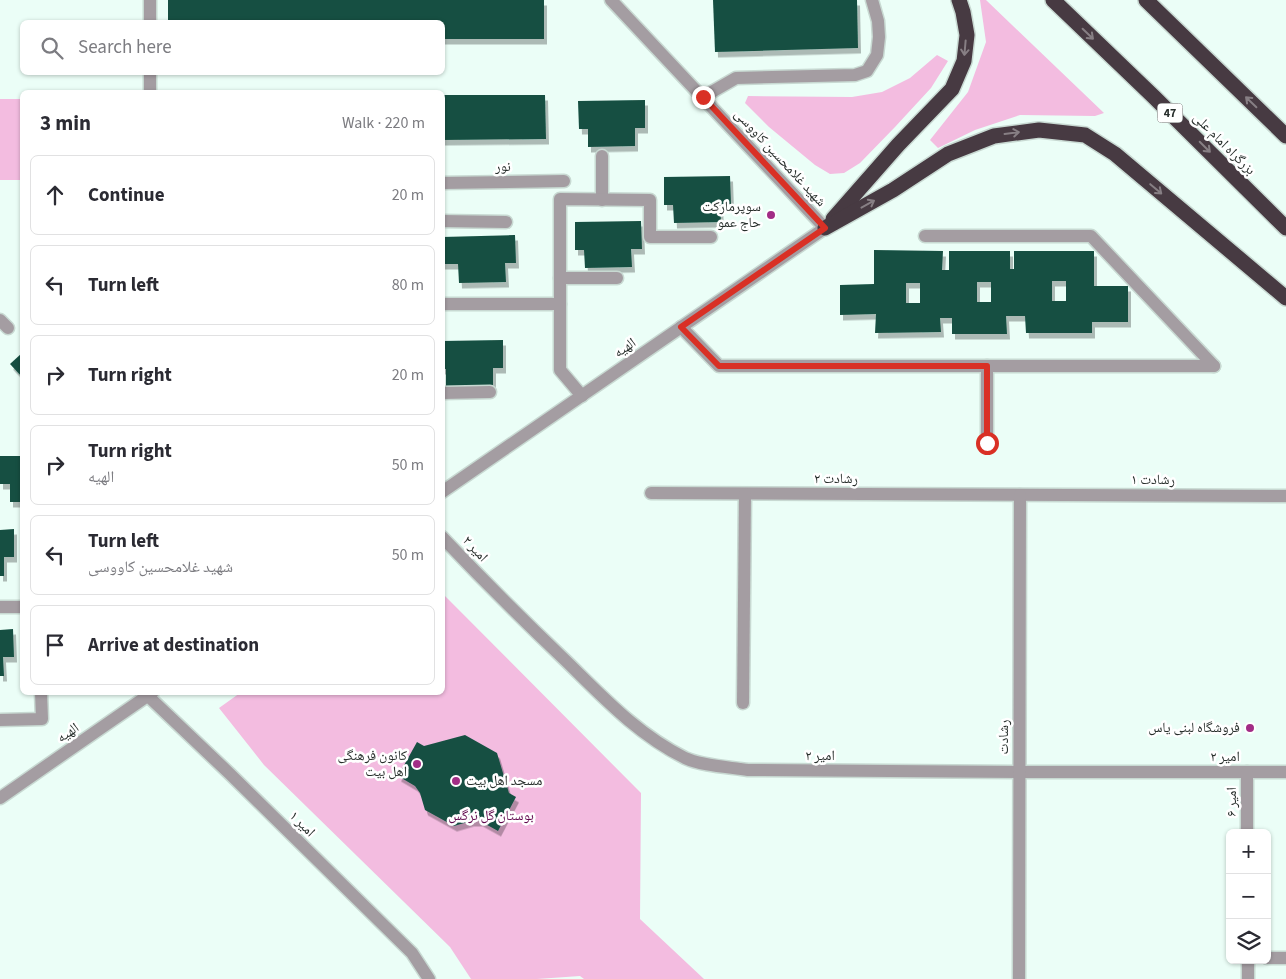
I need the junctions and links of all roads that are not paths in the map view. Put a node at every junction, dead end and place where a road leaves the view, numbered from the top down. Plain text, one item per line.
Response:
1 (150, 0) edge
2 (611, 0) edge
3 (872, 0) edge
4 (959, 0) edge
5 (1053, 0) edge
6 (1146, 0) edge
7 (150, 20) edge
8 (150, 75) edge
9 (150, 90) edge
10 (703, 97) junction
11 (1286, 136) edge
12 (602, 156) dead end
13 (564, 181) dead end
14 (445, 183) edge
15 (602, 200) junction
16 (445, 221) edge
17 (506, 222) dead end
18 (825, 228) junction
19 (1286, 228) edge
20 (925, 236) dead end
21 (711, 237) dead end
22 (560, 278) junction
23 (617, 278) dead end
24 (1286, 298) edge
25 (445, 304) edge
26 (560, 304) junction
27 (681, 327) junction
28 (987, 366) junction
29 (490, 392) dead end
30 (445, 393) edge
31 (582, 396) junction
32 (987, 443) dead end
33 (445, 490) edge
34 (651, 493) dead end
35 (745, 494) junction
36 (1020, 495) junction
37 (1286, 496) edge
38 (445, 539) edge
39 (0, 607) edge
40 (20, 607) edge
41 (41, 695) edge
42 (149, 695) edge
43 (151, 695) edge
44 (743, 703) dead end
45 (0, 720) edge
46 (1019, 772) junction
47 (1247, 772) junction
48 (1286, 772) edge
49 (0, 798) edge
50 (1247, 829) edge
51 (1271, 958) edge
52 (1286, 958) edge
53 (1248, 964) edge
54 (429, 979) edge
55 (1019, 979) edge
56 (1248, 979) edge

1 - 7 street
2 - 10 street, شهید غلامحسین کاووسی
3 - 10 street
4 -> 18 highway
5 -> 19 highway, بزرگراه امام علی / 47
11 -> 6 highway
8 - 9 street
10 - 18 street, شهید غلامحسین کاووسی
12 - 15 street
13 - 14 street, نور
15 - 21 street
15 - 22 street
16 - 17 street
18 -> 24 highway
18 - 27 street, الهیه
20 - 28 street
22 - 23 street
22 - 26 street
25 - 26 street
26 - 31 street
27 - 28 street
27 - 31 street, الهیه
28 - 32 street
29 - 30 street
31 - 33 street, الهیه
34 - 35 street, رشادت ۲
35 - 36 street, رشادت ۲
35 - 44 street
36 - 37 street, رشادت ۱
36 - 46 street, رشادت
38 - 46 street, امیر ۲
39 - 40 street
41 - 45 street
42 - 49 street, الهیه
43 - 54 street, امیر ۱
46 - 47 street, امیر ۲
46 - 55 street, رشادت
47 - 48 street, امیر ۲
47 - 50 street, امیر ۶
51 - 52 street
53 - 56 street

